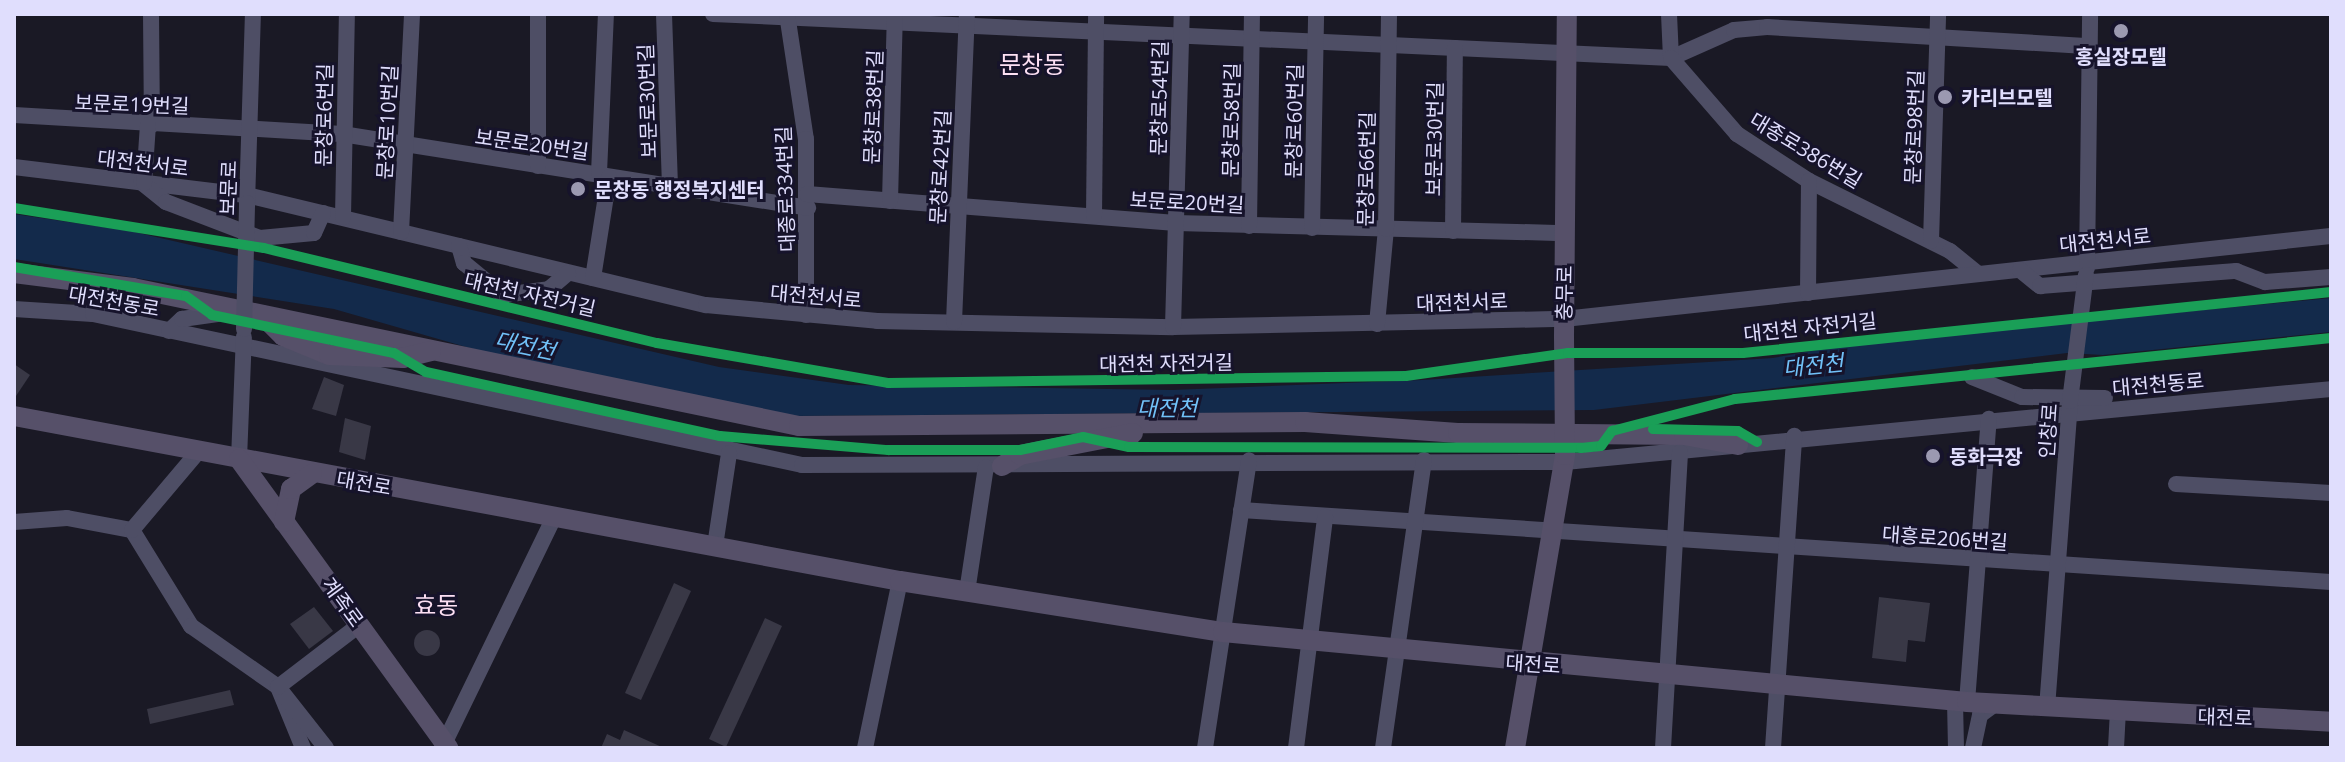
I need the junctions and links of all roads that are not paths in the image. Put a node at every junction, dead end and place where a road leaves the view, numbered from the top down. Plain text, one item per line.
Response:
1 (151, 14) edge
2 (253, 14) edge
3 (347, 14) edge
4 (412, 14) edge
5 (538, 14) edge
6 (606, 14) edge
7 (664, 14) edge
8 (713, 14) edge
9 (1096, 14) edge
10 (1182, 14) edge
11 (1252, 14) edge
12 (1316, 14) edge
13 (1389, 14) edge
14 (1567, 14) edge
15 (1669, 14) edge
16 (1938, 14) edge
17 (2090, 14) edge
18 (788, 18) edge
19 (895, 20) edge
20 (967, 22) edge
21 (1023, 22) edge
22 (1096, 34) junction
23 (1181, 35) junction
24 (1937, 35) junction
25 (1252, 39) junction
26 (1316, 41) junction
27 (1387, 45) junction
28 (2089, 46) junction
29 (1455, 48) junction
30 (1567, 52) junction
31 (1671, 58) junction
32 (14, 115) edge
33 (150, 125) junction
34 (249, 128) junction
35 (342, 134) junction
36 (407, 146) junction
37 (538, 166) junction
38 (14, 167) edge
39 (604, 175) junction
40 (1809, 181) junction
41 (142, 183) junction
42 (670, 187) junction
43 (247, 199) junction
44 (808, 201) junction
45 (890, 201) junction
46 (957, 208) junction
47 (323, 213) junction
48 (1094, 216) junction
49 (343, 217) junction
50 (1176, 223) junction
51 (1249, 226) junction
52 (1312, 228) junction
53 (1386, 229) junction
54 (1453, 231) junction
55 (401, 232) junction
56 (1565, 233) junction
57 (2331, 236) edge
58 (1931, 241) junction
59 (459, 246) junction
60 (2087, 268) junction
61 (2020, 270) junction
62 (14, 273) edge
63 (568, 273) junction
64 (1978, 274) junction
65 (2331, 277) edge
66 (593, 278) junction
67 (1808, 293) junction
68 (14, 309) edge
69 (262, 315) junction
70 (806, 315) junction
71 (241, 320) junction
72 (954, 322) junction
73 (1377, 324) junction
74 (1173, 327) junction
75 (1564, 327) junction
76 (169, 331) junction
77 (244, 348) junction
78 (439, 349) junction
79 (328, 360) junction
80 (1972, 377) dead end
81 (2331, 389) edge
82 (2168, 403) junction
83 (2070, 406) junction
84 (1989, 419) junction
85 (16, 422) edge
86 (1192, 424) junction
87 (1794, 436) junction
88 (1738, 445) junction
89 (198, 452) junction
90 (1680, 452) junction
91 (729, 453) junction
92 (1565, 458) junction
93 (239, 459) junction
94 (1249, 460) junction
95 (1424, 460) junction
96 (994, 467) junction
97 (312, 474) junction
98 (2176, 484) dead end
99 (2331, 493) edge
100 (1241, 510) junction
101 (554, 517) junction
102 (1325, 517) junction
103 (14, 522) edge
104 (284, 522) junction
105 (1414, 523) junction
106 (132, 530) junction
107 (1556, 534) junction
108 (1675, 541) junction
109 (715, 546) junction
110 (1786, 548) junction
111 (1978, 560) junction
112 (2058, 565) junction
113 (900, 581) junction
114 (2331, 582) edge
115 (967, 592) junction
116 (359, 625) junction
117 (1223, 632) junction
118 (1310, 643) junction
119 (1397, 653) junction
120 (1533, 664) junction
121 (1668, 673) junction
122 (1779, 685) junction
123 (278, 687) junction
124 (1995, 704) junction
125 (1958, 708) junction
126 (2047, 708) junction
127 (2118, 713) junction
128 (2331, 722) edge
129 (446, 747) edge
130 (1516, 747) edge
131 (303, 748) edge
132 (326, 748) edge
133 (865, 748) edge
134 (1205, 748) edge
135 (1296, 748) edge
136 (1383, 748) edge
137 (1663, 748) edge
138 (1773, 748) edge
139 (1945, 748) edge
140 (1956, 748) edge
141 (1973, 748) edge
142 (2116, 748) edge

1 - 33 street
2 - 34 street, 보문로
3 - 35 street, 문창로6번길
4 - 36 street, 문창로10번길
5 - 37 street
6 - 39 street, 보문로30번길
7 - 42 street, 보문로30번길
8 - 18 street
9 - 22 street
10 - 23 street, 문창로54번길
11 - 25 street, 문창로58번길
12 - 26 street, 문창로60번길
13 - 27 street, 문창로66번길
14 - 30 main road, 충무로
15 - 31 street
16 - 24 street, 문창로98번길
17 - 28 street, 인창로
18 - 19 street
18 - 44 street, 대종로334번길
19 - 20 street
19 - 45 street, 문창로38번길
20 - 21 street
20 - 46 street, 문창로42번길
21 - 22 street
22 - 23 street
22 - 48 street
23 - 25 street
23 - 50 street, 문창로54번길
24 - 28 street
24 - 31 street
24 - 58 street, 문창로98번길
25 - 26 street
25 - 51 street, 문창로58번길
26 - 27 street
26 - 52 street, 문창로60번길
27 - 29 street
27 - 53 street, 문창로66번길
28 - 60 street, 인창로
29 - 30 street
29 - 54 street, 보문로30번길
30 - 31 street
30 - 56 main road, 충무로
31 - 40 street, 대종로386번길
32 - 33 street, 보문로19번길
33 - 34 street, 보문로19번길
33 - 41 street
34 - 35 street, 보문로20번길
34 - 43 street, 보문로
35 - 36 street, 보문로20번길
35 - 49 street, 문창로6번길
36 - 37 street, 보문로20번길
36 - 55 street, 문창로10번길
37 - 39 street, 보문로20번길
38 - 41 street, 대전천서로
39 - 42 street, 보문로20번길
39 - 66 street
40 - 58 street, 대종로386번길
40 - 67 street
41 - 43 street, 대전천서로
41 - 47 street
42 - 44 street, 보문로20번길
43 - 47 street, 대전천서로
43 - 71 street, 보문로, bridge
44 - 45 street, 보문로20번길
44 - 70 street, 대종로334번길
45 - 46 street, 보문로20번길
46 - 48 street, 보문로20번길
46 - 72 street, 문창로42번길
47 - 49 street, 대전천서로
48 - 50 street, 보문로20번길
49 - 55 street, 대전천서로
50 - 51 street, 보문로20번길
50 - 74 street, 문창로54번길
51 - 52 street, 보문로20번길
52 - 53 street, 보문로20번길
53 - 54 street, 보문로20번길
53 - 73 street, 문창로66번길
54 - 56 street, 보문로20번길
55 - 59 street, 대전천서로
56 - 75 main road, 충무로
57 - 60 street, 대전천서로
58 - 64 street, 대종로386번길
59 - 63 street, 대전천서로
59 - 63 street
60 - 61 street, 대전천서로
60 - 83 street, 인창로, bridge
61 - 64 street, 대전천서로
61 - 65 street
62 - 71 main road
63 - 66 street, 대전천서로
64 - 67 street, 대전천서로
66 - 70 street, 대전천서로
67 - 75 street, 대전천서로
68 - 76 street, 대전천동로
69 - 71 main road
69 - 78 main road
69 - 79 main road
70 - 72 street, 대전천서로
71 - 76 street
71 - 77 street, 보문로
72 - 74 street, 대전천서로
73 - 74 street, 대전천서로
73 - 75 street, 대전천서로
75 - 92 main road, 충무로, bridge
76 - 77 street, 대전천동로
77 - 79 street, 대전천동로
77 - 93 street, 보문로
78 - 79 main road
78 - 86 main road
79 - 91 street, 대전천동로
80 - 82 street
81 - 82 street, 대전천동로
82 - 83 street, 대전천동로
83 - 84 street, 대전천동로
83 - 112 street, 인창로
84 - 87 street, 대전천동로
84 - 111 street
85 - 89 main road, 대전로
86 - 88 main road
86 - 96 main road
87 - 88 street, 대전천동로
87 - 110 street
88 - 90 street, 대전천동로
89 - 93 main road, 대전로
89 - 106 street
90 - 92 street, 대전천동로
90 - 108 street
91 - 96 street, 대전천동로
91 - 109 street
92 - 95 street, 대전천동로
92 - 107 main road, 충무로
93 - 97 main road, 대전로
93 - 104 main road, 계족로
94 - 95 street, 대전천동로
94 - 96 street, 대전천동로
94 - 100 street
95 - 105 street
96 - 115 street
97 - 101 main road, 대전로
97 - 104 main road
98 - 99 street
100 - 102 street
100 - 117 street
101 - 109 main road, 대전로
101 - 129 street, 계족로
102 - 105 street
102 - 118 street
103 - 106 street
104 - 116 main road, 계족로
105 - 107 street
105 - 119 street
106 - 123 street
107 - 108 street, 대흥로206번길
107 - 120 main road, 충무로
108 - 110 street, 대흥로206번길
108 - 121 street
109 - 113 main road, 대전로
110 - 111 street, 대흥로206번길
110 - 122 street
111 - 112 street, 대흥로206번길
111 - 125 street
112 - 114 street, 대흥로206번길
112 - 126 street, 인창로
113 - 115 main road, 대전로
113 - 133 street
115 - 117 main road, 대전로
116 - 123 street
116 - 129 main road, 계족로
117 - 118 main road, 대전로
117 - 134 street
118 - 119 main road, 대전로
118 - 135 street
119 - 120 main road, 대전로
119 - 136 street
120 - 121 main road, 대전로
120 - 130 main road, 충무로
121 - 122 main road, 대전로
121 - 137 street
122 - 125 main road, 대전로
122 - 138 street
123 - 131 street
123 - 132 street
124 - 125 main road, 대전로
124 - 126 main road, 대전로
124 - 141 street
125 - 139 street
125 - 140 street
126 - 127 main road, 대전로
127 - 128 main road, 대전로
127 - 142 street

